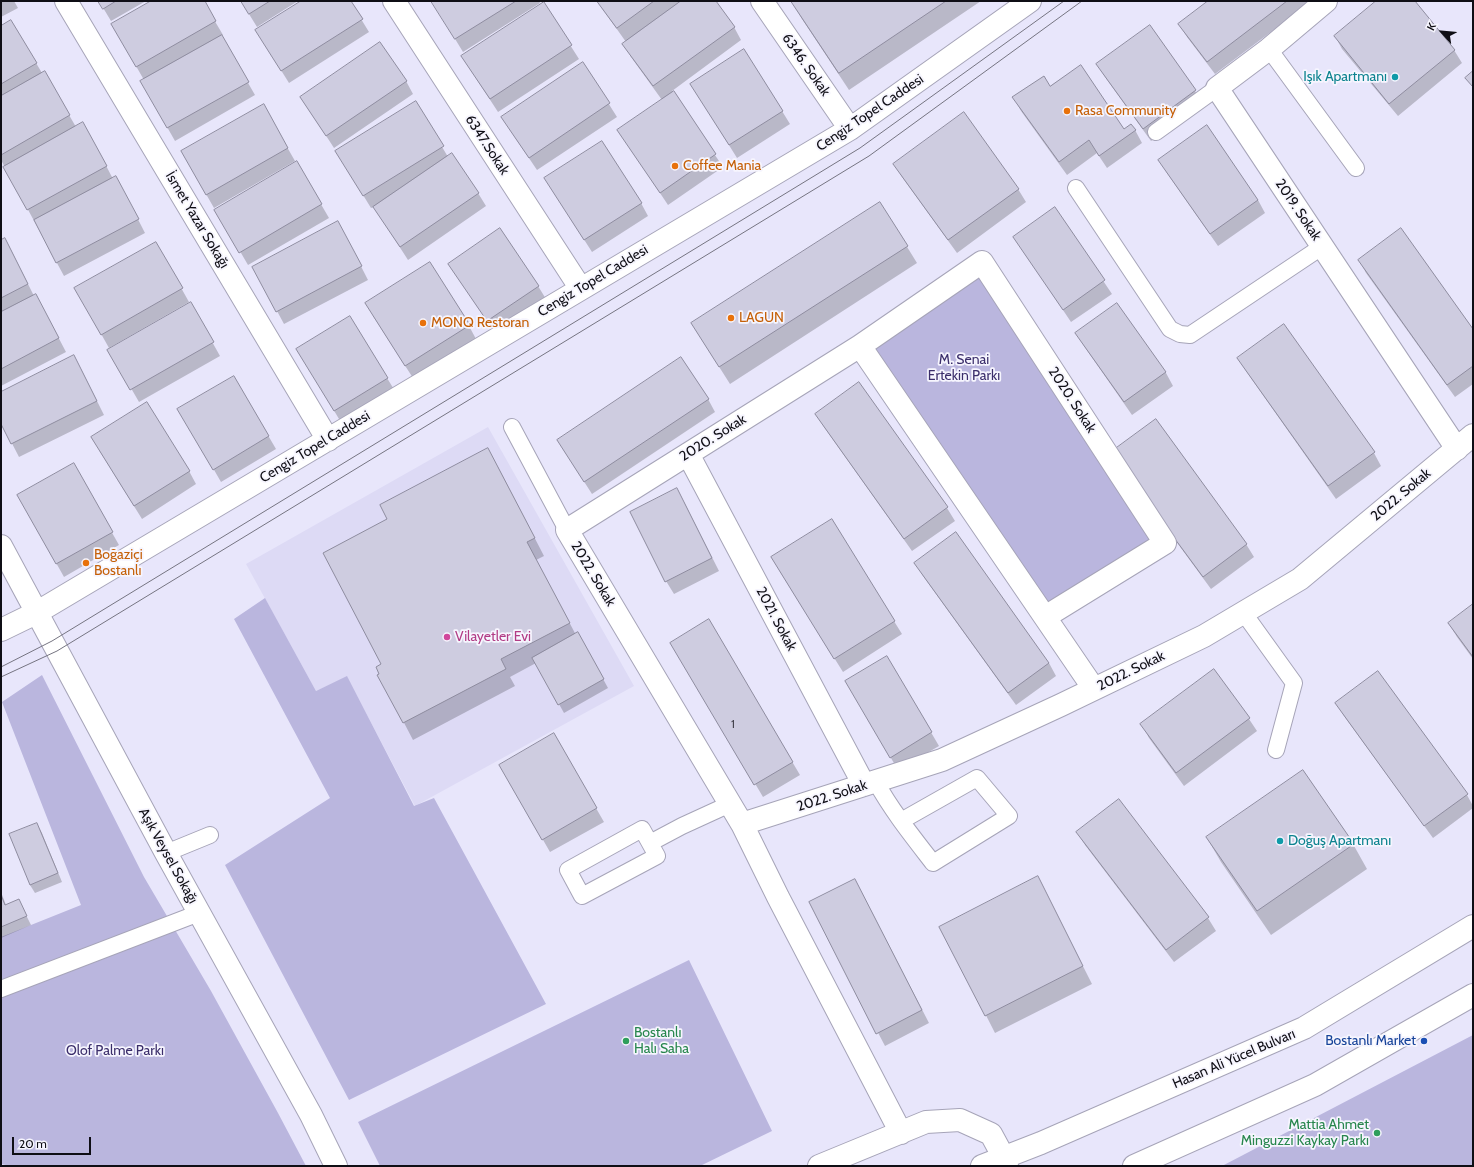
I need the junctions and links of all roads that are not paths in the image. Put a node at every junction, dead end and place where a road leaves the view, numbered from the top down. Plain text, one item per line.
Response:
1 (66, 1) edge
2 (394, 1) edge
3 (762, 1) edge
4 (1030, 1) edge
5 (1326, 1) edge
6 (1269, 49) junction
7 (1217, 88) junction
8 (850, 129) junction
9 (1156, 132) dead end
10 (1356, 168) dead end
11 (1076, 188) dead end
12 (1323, 246) junction
13 (581, 289) junction
14 (860, 346) junction
15 (512, 427) dead end
16 (1473, 435) edge
17 (328, 440) junction
18 (1456, 449) junction
19 (688, 454) junction
20 (567, 530) junction
21 (1, 546) edge
22 (1243, 612) junction
23 (36, 613) junction
24 (1045, 617) junction
25 (1, 630) edge
26 (1094, 689) junction
27 (1276, 750) dead end
28 (870, 784) junction
29 (730, 804) junction
30 (901, 821) junction
31 (742, 824) junction
32 (210, 835) dead end
33 (650, 844) junction
34 (166, 852) junction
35 (199, 913) junction
36 (1473, 926) edge
37 (1, 989) edge
38 (1473, 995) edge
39 (901, 1133) junction
40 (1006, 1162) edge
41 (336, 1166) edge
42 (819, 1166) edge
43 (982, 1166) edge
44 (1134, 1166) edge

1 - 17 street, İsmet Yazar Sokağı
2 - 13 street, 6347.Sokak
3 - 8 street, 6346. Sokak
4 - 8 street, Cengiz Topel Caddesi
5 - 6 street
6 - 7 street
6 - 10 lane
7 - 9 lane
7 - 12 street, 2019. Sokak
8 - 13 street, Cengiz Topel Caddesi
11 - 12 lane
12 - 18 street, 2019. Sokak
13 - 17 street, Cengiz Topel Caddesi
14 - 19 street, 2020. Sokak
14 - 24 street
14 - 24 street, 2020. Sokak
15 - 20 lane
16 - 18 street, 2022. Sokak
17 - 23 street, Cengiz Topel Caddesi
18 - 22 street, 2022. Sokak
19 - 20 street, 2020. Sokak
19 - 28 street, 2021. Sokak
20 - 29 street, 2022. Sokak
21 - 23 street, Aşık Veysel Sokağı
22 - 26 street, 2022. Sokak
22 - 27 lane
23 - 25 street, Cengiz Topel Caddesi
23 - 34 street, Aşık Veysel Sokağı
24 - 26 street
26 - 28 street, 2022. Sokak
28 - 30 lane
28 - 31 street, 2022. Sokak
29 - 31 street, 2022. Sokak
29 - 33 lane
30 - 30 lane
31 - 39 street, 2022. Sokak
32 - 34 lane
33 - 33 lane
34 - 35 street, Aşık Veysel Sokağı
35 - 37 lane
35 - 41 street, Aşık Veysel Sokağı
36 - 40 street, Hasan Ali Yücel Bulvarı
38 - 44 street
39 - 40 street
39 - 42 street
40 - 43 street, Hasan Ali Yücel Bulvarı

